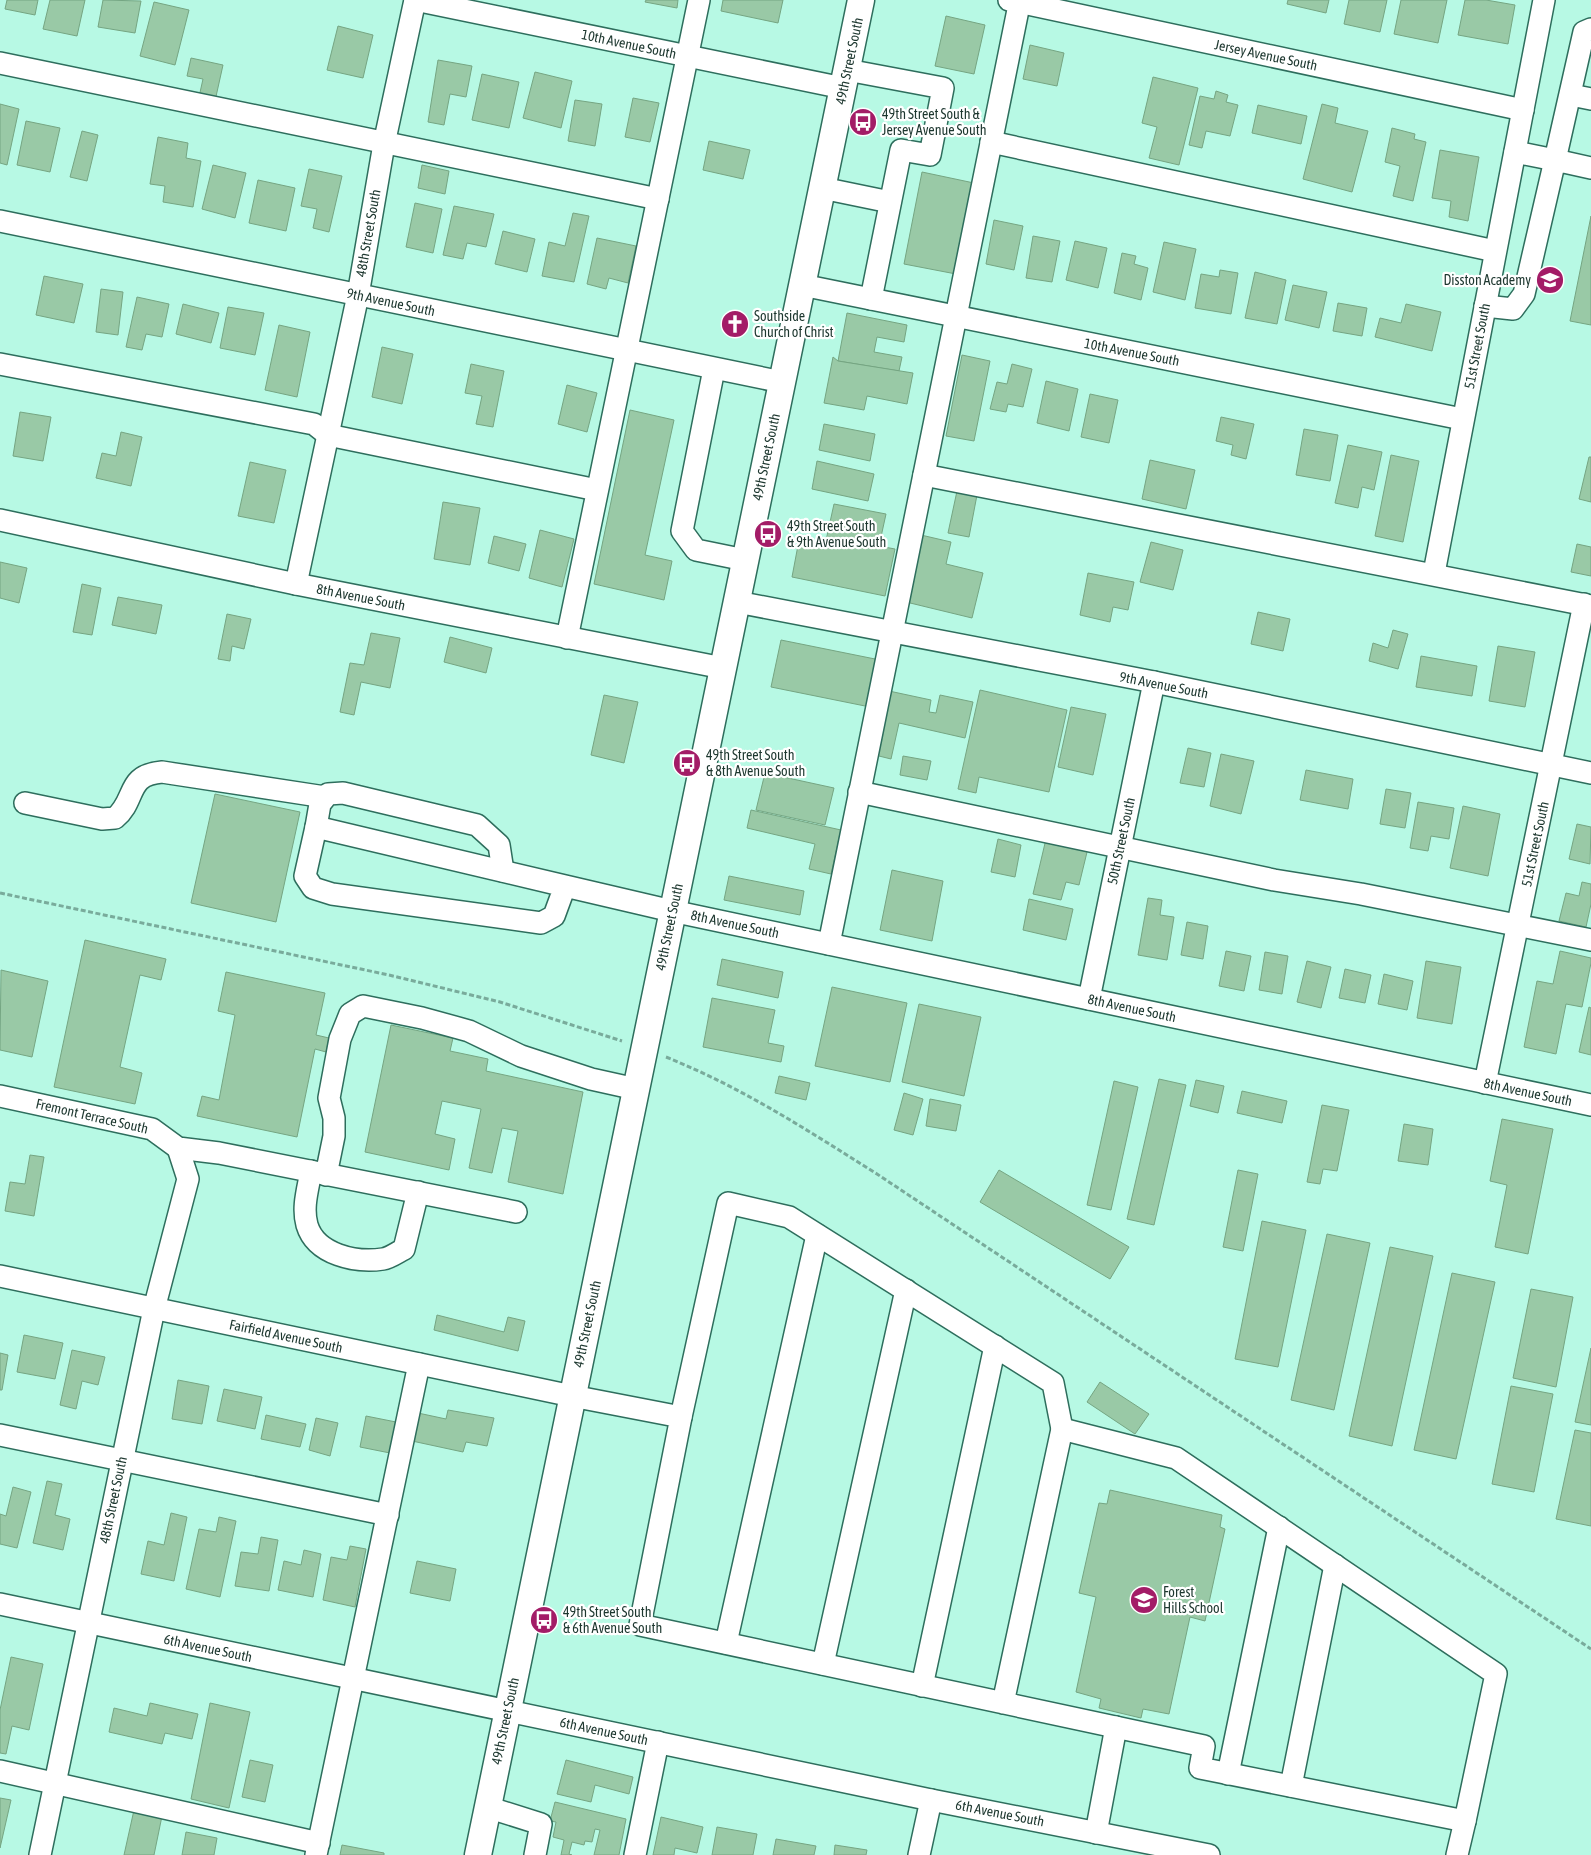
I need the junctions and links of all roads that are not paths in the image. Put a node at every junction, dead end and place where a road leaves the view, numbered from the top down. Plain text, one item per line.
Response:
1 (415, 0) edge
2 (699, 0) edge
3 (861, 0) edge
4 (1544, 0) edge
5 (1016, 1) edge
6 (1591, 29) edge
7 (687, 56) junction
8 (0, 63) edge
9 (845, 79) junction
10 (1581, 97) edge
11 (1524, 110) junction
12 (991, 142) junction
13 (384, 144) junction
14 (1515, 152) junction
15 (1555, 160) junction
16 (1591, 168) edge
17 (822, 188) junction
18 (658, 199) junction
19 (890, 202) junction
20 (0, 221) edge
21 (1495, 251) junction
22 (802, 285) junction
23 (358, 295) junction
24 (871, 298) junction
25 (1485, 306) junction
26 (956, 316) junction
27 (626, 350) junction
28 (0, 364) edge
29 (714, 369) junction
30 (782, 382) junction
31 (1462, 419) junction
32 (328, 435) junction
33 (924, 475) junction
34 (597, 490) junction
35 (0, 520) edge
36 (745, 560) junction
37 (1434, 574) junction
38 (296, 584) junction
39 (737, 602) junction
40 (1588, 605) edge
41 (892, 632) junction
42 (567, 638) junction
43 (723, 668) junction
44 (1154, 682) junction
45 (1551, 764) junction
46 (1591, 773) edge
47 (860, 792) junction
48 (325, 797) junction
49 (25, 803) dead end
50 (316, 827) junction
51 (1120, 846) junction
52 (503, 871) junction
53 (565, 886) junction
54 (672, 911) junction
55 (1518, 925) junction
56 (1591, 940) edge
57 (828, 944) junction
58 (1089, 999) junction
59 (1485, 1083) junction
60 (636, 1089) junction
61 (0, 1096) edge
62 (1591, 1105) edge
63 (178, 1148) junction
64 (319, 1173) junction
65 (418, 1192) junction
66 (516, 1212) dead end
67 (817, 1235) junction
68 (0, 1276) edge
69 (906, 1290) junction
70 (154, 1309) junction
71 (995, 1346) junction
72 (419, 1364) junction
73 (572, 1396) junction
74 (681, 1417) junction
75 (1062, 1428) junction
76 (0, 1435) edge
77 (122, 1460) junction
78 (388, 1515) junction
79 (1279, 1527) junction
80 (1335, 1565) junction
81 (0, 1604) edge
82 (87, 1623) junction
83 (726, 1643) junction
84 (823, 1664) junction
85 (354, 1679) junction
86 (922, 1686) junction
87 (1003, 1703) junction
88 (507, 1711) junction
89 (1116, 1727) junction
90 (658, 1742) junction
91 (0, 1771) edge
92 (1228, 1774) junction
93 (55, 1782) junction
94 (1291, 1786) junction
95 (931, 1800) junction
96 (487, 1807) junction
97 (1464, 1821) junction
98 (1096, 1833) junction
99 (318, 1849) edge
100 (40, 1855) edge
101 (478, 1855) edge
102 (535, 1855) edge
103 (635, 1855) edge
104 (919, 1855) edge
105 (1208, 1855) edge
106 (1457, 1855) edge

1 - 7 street, 10th Avenue South
1 - 13 street, 48th Street South
2 - 7 street
3 - 9 main road, 49th Street South
4 - 11 street, 51st Street South
5 - 11 street, Jersey Avenue South
5 - 12 street
6 - 10 street
7 - 9 street, 10th Avenue South
7 - 18 street
8 - 13 street
9 - 17 main road, 49th Street South
9 - 19 street, 10th Avenue South
10 - 15 street
11 - 14 street, 51st Street South
12 - 21 street
12 - 26 street
13 - 18 street
13 - 23 street, 48th Street South
14 - 15 street
14 - 21 street, 51st Street South
15 - 16 street
15 - 25 street
17 - 19 street
17 - 22 main road, 49th Street South
18 - 27 street
19 - 24 street
20 - 23 street, 9th Avenue South
21 - 25 street, 51st Street South
22 - 24 street, 10th Avenue South
22 - 30 main road, 49th Street South
23 - 27 street, 9th Avenue South
23 - 32 street, 48th Street South
24 - 26 street, 10th Avenue South
25 - 31 street, 51st Street South
26 - 31 street, 10th Avenue South
26 - 33 street
27 - 29 street, 9th Avenue South
27 - 34 street
28 - 32 street
29 - 30 street, 9th Avenue South
29 - 36 street
30 - 36 main road, 49th Street South
31 - 37 street, 51st Street South
32 - 34 street
32 - 38 street, 48th Street South
33 - 37 street
33 - 41 street
34 - 42 street
35 - 38 street, 8th Avenue South
36 - 39 main road, 49th Street South
37 - 40 street
38 - 42 street, 8th Avenue South
39 - 41 street, 9th Avenue South
39 - 43 main road, 49th Street South
40 - 45 street, 51st Street South
41 - 44 street, 9th Avenue South
41 - 47 street
42 - 43 street, 8th Avenue South
43 - 54 main road, 49th Street South
44 - 45 street, 9th Avenue South
44 - 51 street, 50th Street South
45 - 46 street, 9th Avenue South
45 - 55 street, 51st Street South
47 - 51 street
47 - 57 street
48 - 49 street
48 - 50 street
48 - 52 street
50 - 52 street, 8th Avenue South
50 - 53 street
51 - 55 street
51 - 58 street, 50th Street South
52 - 53 street, 8th Avenue South
53 - 54 street, 8th Avenue South
54 - 57 street, 8th Avenue South
54 - 60 main road, 49th Street South
55 - 56 street
55 - 59 street, 51st Street South
57 - 58 street, 8th Avenue South
58 - 59 street, 8th Avenue South
59 - 62 street, 8th Avenue South
60 - 64 street
60 - 73 main road, 49th Street South
61 - 63 street, Fremont Terrace South
63 - 64 street
63 - 70 street, 48th Street South
64 - 65 street
64 - 65 street
65 - 66 street
67 - 69 street
67 - 74 street
67 - 83 street
68 - 70 street, Fairfield Avenue South
69 - 71 street
69 - 84 street
70 - 72 street, Fairfield Avenue South
70 - 77 street, 48th Street South
71 - 75 street
71 - 86 street
72 - 73 street, Fairfield Avenue South
72 - 78 street
73 - 74 street, Fairfield Avenue South
73 - 88 main road, 49th Street South
74 - 83 street
75 - 79 street
75 - 87 street
76 - 77 street
77 - 78 street
77 - 82 street, 48th Street South
78 - 85 street
79 - 80 street
79 - 92 street
80 - 94 street
80 - 97 street
81 - 82 street, 6th Avenue South
82 - 85 street, 6th Avenue South
82 - 93 street, 48th Street South
83 - 84 street
84 - 86 street
85 - 88 street, 6th Avenue South
85 - 99 street
86 - 87 street
87 - 89 street
88 - 90 street, 6th Avenue South
88 - 96 main road, 49th Street South
89 - 92 street
89 - 98 street
90 - 95 street, 6th Avenue South
90 - 103 street
91 - 93 street
92 - 94 street
93 - 99 street
93 - 100 street, 48th Street South
94 - 97 street
95 - 98 street, 6th Avenue South
95 - 104 street
96 - 101 main road, 49th Street South
96 - 102 street
97 - 106 street
98 - 105 street, 6th Avenue South

